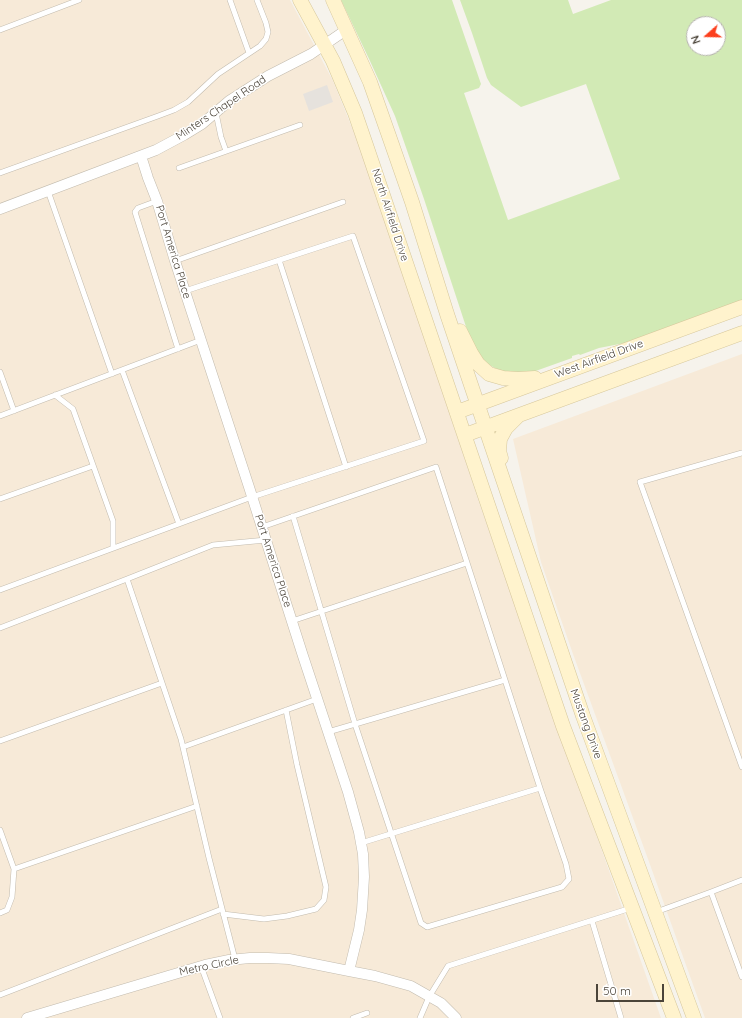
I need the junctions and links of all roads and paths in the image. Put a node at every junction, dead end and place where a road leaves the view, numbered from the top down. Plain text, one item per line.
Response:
1 (79, 0) edge
2 (230, 0) edge
3 (257, 0) edge
4 (300, 0) edge
5 (333, 0) edge
6 (0, 30) edge
7 (346, 30) junction
8 (324, 44) junction
9 (249, 53) junction
10 (216, 113) junction
11 (300, 125) dead end
12 (226, 151) junction
13 (141, 156) junction
14 (179, 168) dead end
15 (0, 173) edge
16 (48, 191) junction
17 (158, 201) junction
18 (343, 202) dead end
19 (0, 209) edge
20 (279, 260) junction
21 (175, 261) junction
22 (435, 276) junction
23 (185, 291) junction
24 (742, 307) edge
25 (742, 332) edge
26 (201, 340) junction
27 (178, 349) junction
28 (122, 370) junction
29 (0, 372) edge
30 (112, 374) junction
31 (554, 376) junction
32 (56, 395) junction
33 (477, 404) junction
34 (14, 411) junction
35 (457, 412) junction
36 (518, 415) junction
37 (0, 416) edge
38 (485, 428) junction
39 (465, 435) junction
40 (742, 452) edge
41 (93, 466) junction
42 (346, 467) junction
43 (252, 497) junction
44 (0, 499) edge
45 (293, 516) junction
46 (179, 524) junction
47 (262, 527) junction
48 (266, 540) junction
49 (525, 547) junction
50 (113, 548) junction
51 (467, 563) junction
52 (126, 579) junction
53 (0, 590) edge
54 (321, 611) junction
55 (292, 621) junction
56 (0, 628) edge
57 (505, 680) junction
58 (162, 683) junction
59 (317, 699) junction
60 (286, 710) junction
61 (356, 724) junction
62 (328, 732) junction
63 (0, 740) edge
64 (183, 747) junction
65 (742, 767) edge
66 (540, 788) junction
67 (197, 806) junction
68 (0, 830) edge
69 (392, 834) junction
70 (361, 844) junction
71 (14, 869) junction
72 (742, 880) edge
73 (711, 892) junction
74 (632, 908) junction
75 (222, 911) junction
76 (655, 912) junction
77 (0, 913) edge
78 (592, 921) junction
79 (235, 959) junction
80 (201, 966) junction
81 (350, 971) junction
82 (742, 978) edge
83 (0, 995) edge
84 (429, 996) junction
85 (367, 1013) dead end
86 (52, 1014) edge
87 (27, 1018) edge
88 (220, 1018) edge
89 (353, 1018) edge
90 (420, 1018) edge
91 (456, 1018) edge
92 (621, 1018) edge
93 (674, 1018) edge
94 (694, 1018) edge

1 - 6 lane
2 - 9 lane
3 - 9 lane
4 - 8 main road, North Airfield Drive
5 - 7 main road
7 - 8 street, Minters Chapel Road
7 - 22 main road
8 - 10 street, Minters Chapel Road
8 - 35 main road, North Airfield Drive
9 - 15 lane
10 - 12 lane
10 - 13 street, Minters Chapel Road
11 - 12 lane
12 - 14 lane
13 - 16 street, Minters Chapel Road
13 - 17 street, Port America Place
16 - 19 street, Minters Chapel Road
16 - 30 lane
17 - 21 street, Port America Place
17 - 27 lane
18 - 21 lane
20 - 23 lane
20 - 42 lane
20 - 42 lane
21 - 23 street, Port America Place
22 - 31 main road
22 - 33 main road
23 - 26 street, Port America Place
24 - 31 main road, West Airfield Drive
25 - 36 main road
26 - 27 lane
26 - 43 street, Port America Place
27 - 28 lane
28 - 30 lane
28 - 46 lane
29 - 34 lane
30 - 32 lane
31 - 33 main road, West Airfield Drive
32 - 34 lane
32 - 41 lane
33 - 35 main road, West Airfield Drive
33 - 38 main road
34 - 37 lane
35 - 39 main road, North Airfield Drive
36 - 38 main road
36 - 49 main road
38 - 39 main road
38 - 49 main road, Mustang Drive
39 - 74 main road, Mustang Drive
40 - 65 lane
41 - 44 lane
41 - 50 lane
42 - 43 lane
43 - 46 lane
43 - 47 street, Port America Place
45 - 47 lane
45 - 51 lane
45 - 54 lane
46 - 50 lane
47 - 48 street, Port America Place
48 - 52 lane
48 - 55 street, Port America Place
49 - 76 main road, Mustang Drive
50 - 53 lane
51 - 54 lane
51 - 57 lane
52 - 56 lane
52 - 58 lane
54 - 55 lane
54 - 61 lane
55 - 59 street, Port America Place
57 - 61 lane
57 - 66 lane
58 - 63 lane
58 - 64 lane
59 - 60 lane
59 - 62 street, Port America Place
60 - 64 lane
60 - 75 lane
61 - 62 lane
61 - 69 lane
62 - 70 street, Port America Place
64 - 67 lane
66 - 69 lane
66 - 69 lane
67 - 71 lane
67 - 75 lane
68 - 71 lane
69 - 70 lane
70 - 81 street, Port America Place
71 - 77 lane
72 - 73 lane
73 - 76 lane
73 - 82 lane
74 - 78 lane
74 - 93 main road, Mustang Drive
75 - 79 lane
75 - 83 lane
76 - 94 main road, Mustang Drive
78 - 84 lane
78 - 92 lane
79 - 80 street, Metro Circle
79 - 81 street, Metro Circle
80 - 86 street, Metro Circle
80 - 88 lane
81 - 84 street, Metro Circle
84 - 90 lane
84 - 91 street, Metro Circle
85 - 89 lane
86 - 87 street, Metro Circle

